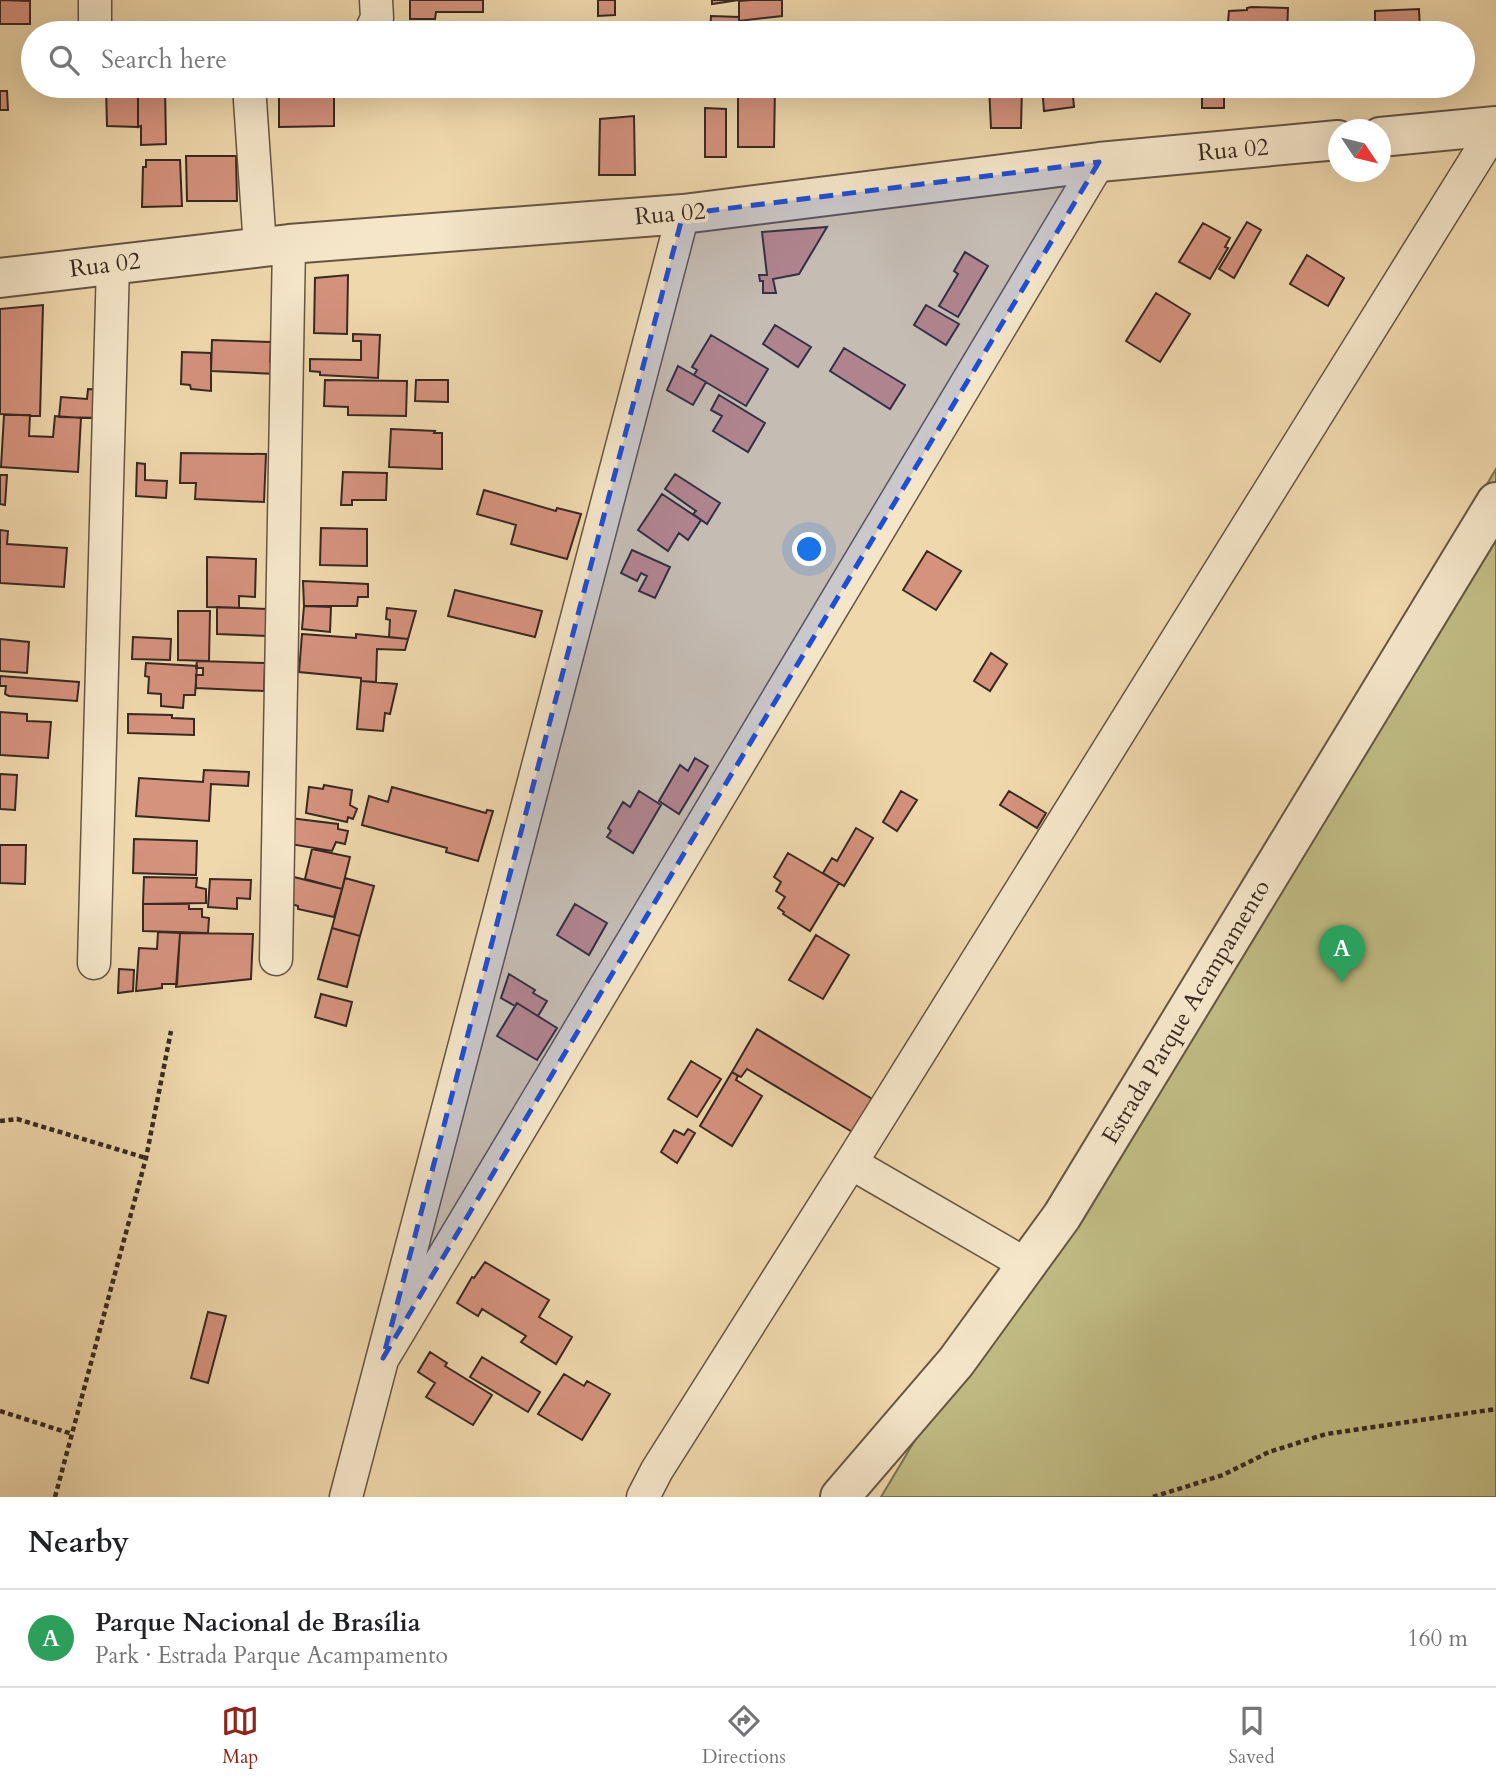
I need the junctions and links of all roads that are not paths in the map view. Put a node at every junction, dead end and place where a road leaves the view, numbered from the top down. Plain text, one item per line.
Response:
1 (95, 0) edge
2 (376, 0) edge
3 (95, 21) edge
4 (376, 21) edge
5 (251, 98) edge
6 (1496, 127) edge
7 (1391, 135) edge
8 (1328, 141) edge
9 (1099, 162) junction
10 (683, 214) junction
11 (274, 246) junction
12 (113, 264) junction
13 (0, 278) edge
14 (1496, 502) edge
15 (276, 959) dead end
16 (94, 963) dead end
17 (851, 1163) junction
18 (1027, 1265) junction
19 (383, 1358) junction
20 (346, 1497) edge
21 (643, 1497) edge
22 (840, 1497) edge

1 - 3 street
2 - 4 street
5 - 11 street
6 - 7 street
6 - 17 street
8 - 9 street, Rua 02
9 - 10 street, Rua 02
9 - 19 street
10 - 11 street, Rua 02
10 - 19 street
11 - 12 street, Rua 02
11 - 15 street
12 - 13 street, Rua 02
12 - 16 street
14 - 18 street, Estrada Parque Acampamento
17 - 18 street
17 - 21 street
18 - 22 street, Estrada Parque Acampamento
19 - 20 street

